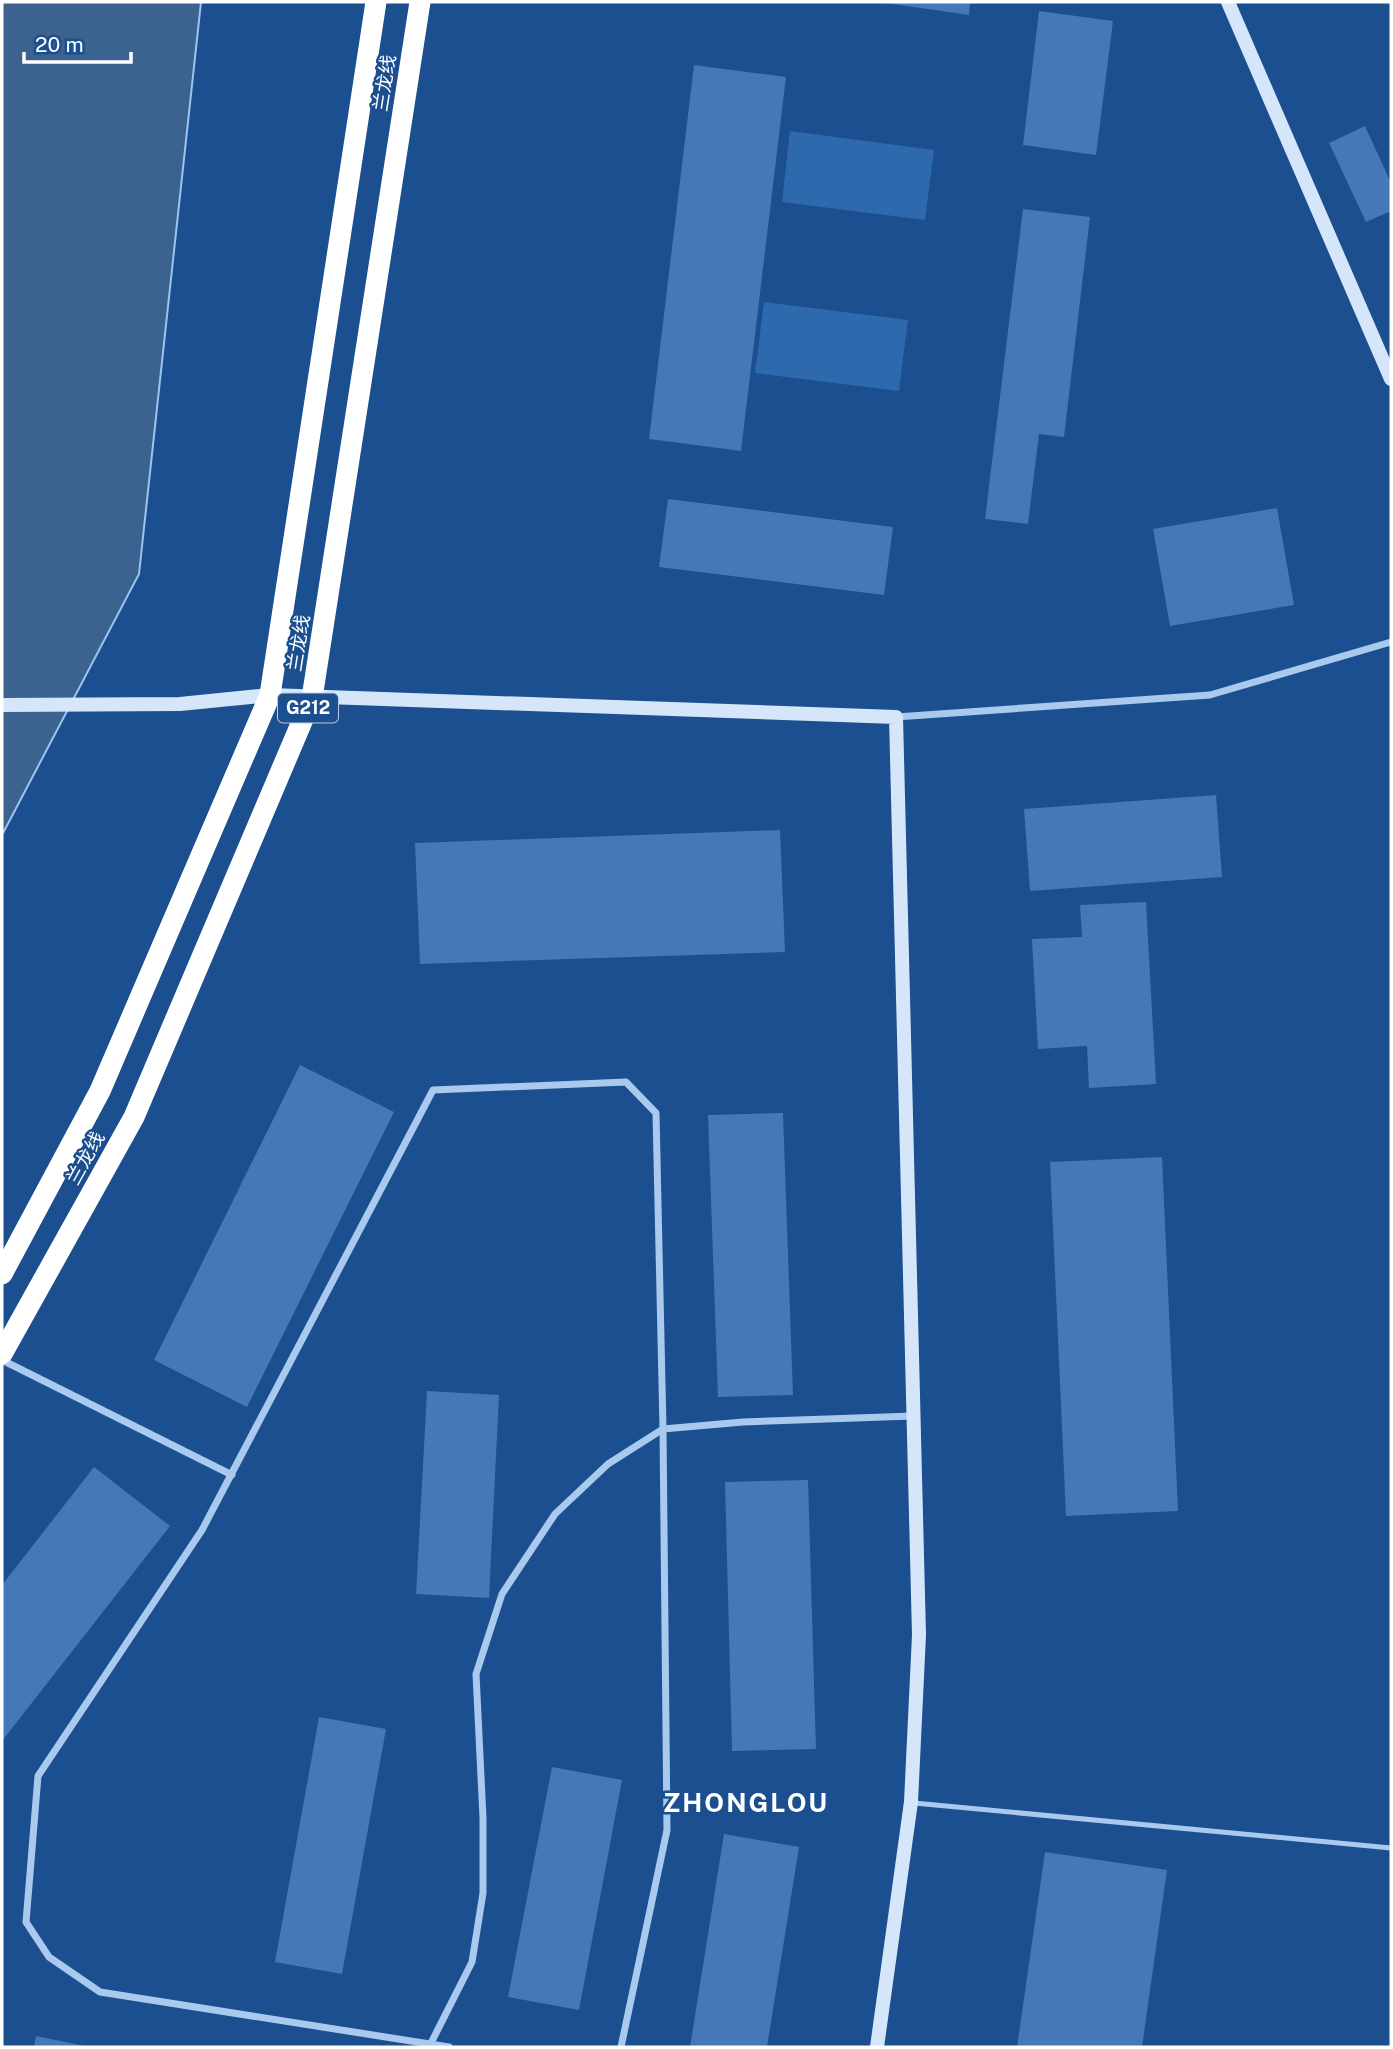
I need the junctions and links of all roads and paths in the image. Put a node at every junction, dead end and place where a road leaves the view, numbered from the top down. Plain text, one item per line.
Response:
1 (376, 2) edge
2 (419, 2) edge
3 (1228, 2) edge
4 (1391, 379) edge
5 (1391, 642) edge
6 (270, 695) junction
7 (312, 698) junction
8 (2, 705) edge
9 (896, 718) junction
10 (2, 1274) edge
11 (2, 1357) edge
12 (914, 1416) junction
13 (663, 1429) junction
14 (232, 1475) junction
15 (911, 1802) junction
16 (1391, 1848) edge
17 (429, 2045) edge
18 (449, 2047) edge
19 (621, 2047) edge
20 (877, 2047) edge

1 - 6 highway, 兰龙线 / G212
2 - 7 highway, 兰龙线 / G212
3 - 4 street
5 - 9 street
6 - 7 street
6 - 8 street
6 - 10 highway, 兰龙线 / G212
7 - 9 street
7 - 11 highway, 兰龙线 / G212
9 - 12 street
11 - 14 street
12 - 13 street
12 - 15 street
13 - 14 street
13 - 17 street
13 - 19 street
14 - 17 street
15 - 16 lane
15 - 20 street
17 - 18 street

